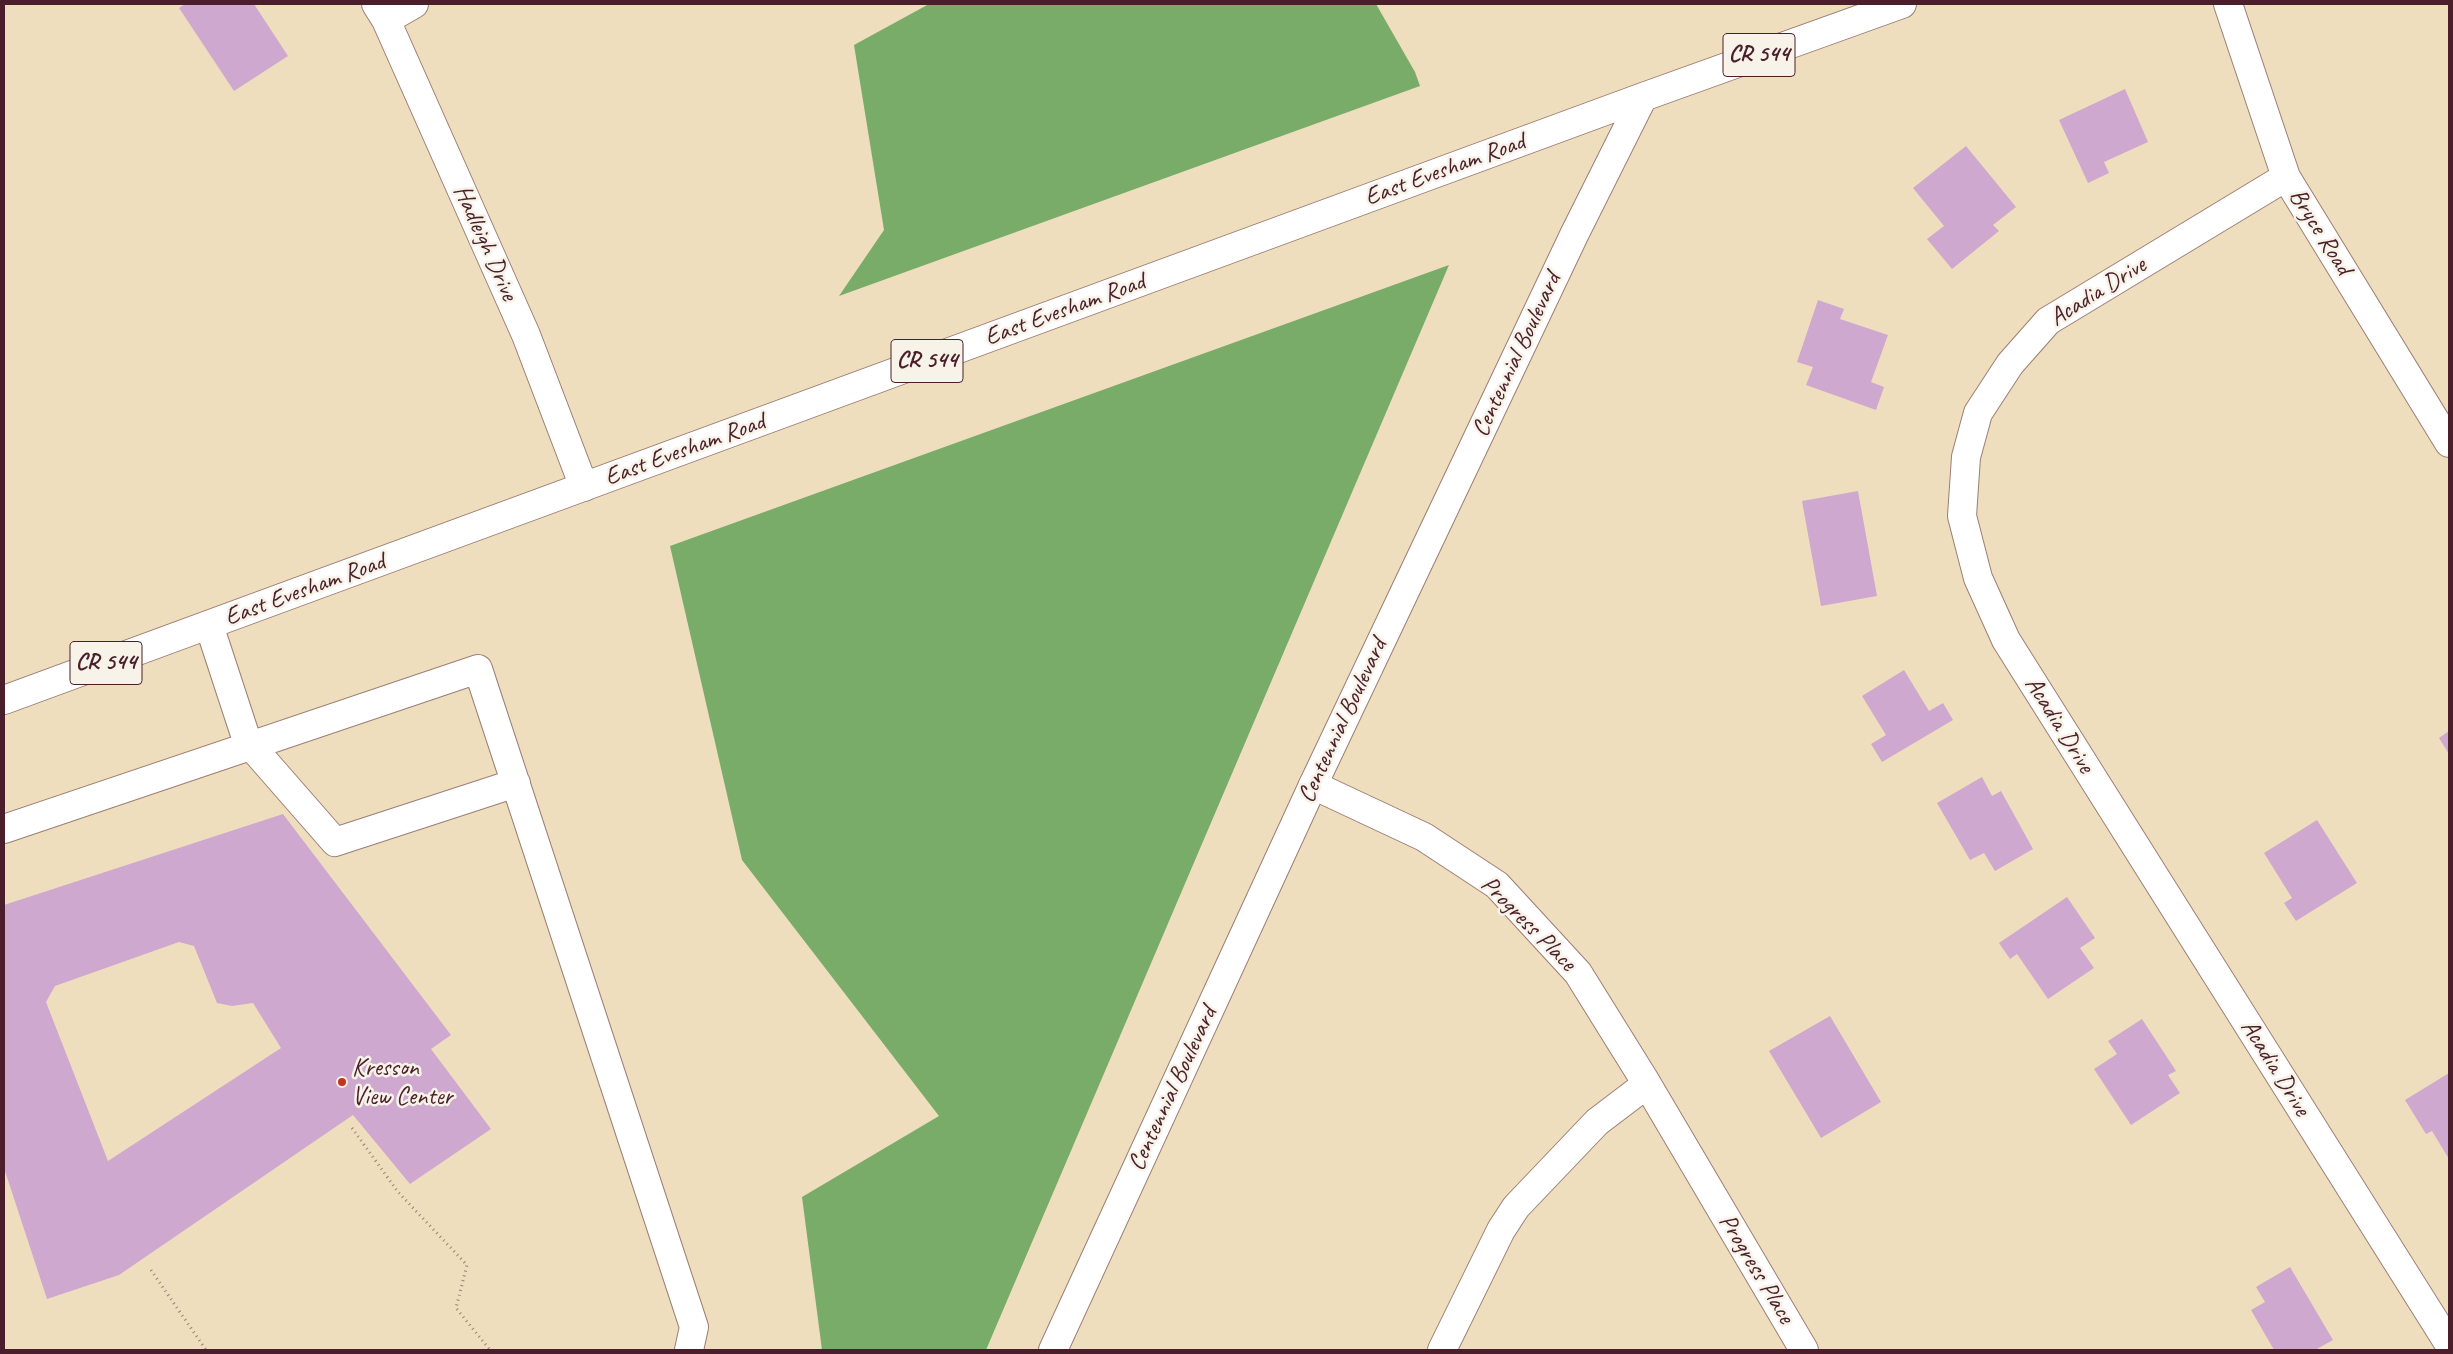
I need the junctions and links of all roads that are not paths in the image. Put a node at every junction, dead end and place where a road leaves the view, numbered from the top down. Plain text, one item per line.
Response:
1 (414, 4) edge
2 (1902, 4) edge
3 (2228, 4) edge
4 (381, 12) edge
5 (1644, 97) junction
6 (2286, 176) junction
7 (2449, 443) edge
8 (584, 487) junction
9 (209, 625) junction
10 (4, 700) edge
11 (248, 747) junction
12 (516, 783) junction
13 (1313, 785) junction
14 (4, 829) edge
15 (1646, 1084) junction
16 (2449, 1344) edge
17 (689, 1350) edge
18 (1053, 1350) edge
19 (1442, 1350) edge
20 (1804, 1350) edge

1 - 4 street
2 - 5 street, East Evesham Road / CR 544
3 - 6 street, Bryce Road
4 - 8 street, Hadleigh Drive
5 - 8 street, East Evesham Road / CR 544
5 - 13 street, Centennial Boulevard
6 - 7 street, Bryce Road
6 - 16 street, Acadia Drive
8 - 9 street, East Evesham Road / CR 544
9 - 10 street, East Evesham Road / CR 544
9 - 11 street
11 - 12 street
11 - 12 street
11 - 14 street
12 - 17 street
13 - 15 street, Progress Place
13 - 18 street, Centennial Boulevard
15 - 19 street
15 - 20 street, Progress Place

